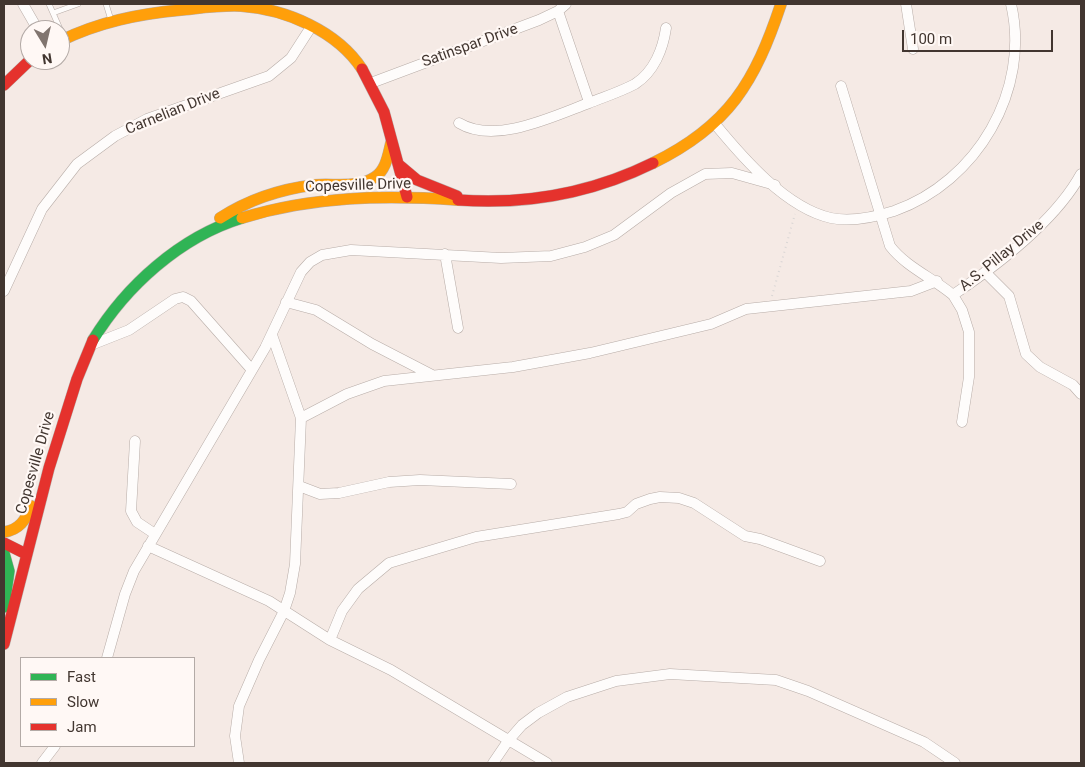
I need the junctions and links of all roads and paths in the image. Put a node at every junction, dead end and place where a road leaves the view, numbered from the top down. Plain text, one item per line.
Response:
1 (23, 4) edge
2 (49, 4) edge
3 (78, 4) edge
4 (106, 4) edge
5 (781, 4) edge
6 (906, 4) edge
7 (1011, 4) edge
8 (562, 7) edge
9 (154, 8) edge
10 (53, 12) junction
11 (32, 20) edge
12 (56, 20) edge
13 (112, 21) junction
14 (312, 26) junction
15 (666, 28) dead end
16 (70, 37) edge
17 (913, 49) dead end
18 (20, 70) edge
19 (371, 83) junction
20 (4, 85) edge
21 (841, 86) dead end
22 (589, 102) junction
23 (460, 123) dead end
24 (715, 124) junction
25 (391, 140) junction
26 (398, 164) junction
27 (1081, 174) edge
28 (775, 185) junction
29 (407, 197) junction
30 (472, 201) junction
31 (797, 204) junction
32 (882, 215) junction
33 (208, 231) junction
34 (445, 254) junction
35 (985, 272) junction
36 (937, 281) junction
37 (4, 291) edge
38 (953, 295) junction
39 (286, 302) junction
40 (765, 306) junction
41 (458, 328) dead end
42 (272, 336) junction
43 (91, 345) junction
44 (252, 370) junction
45 (432, 375) junction
46 (1081, 394) edge
47 (301, 418) junction
48 (962, 422) dead end
49 (134, 441) dead end
50 (53, 450) junction
51 (511, 484) dead end
52 (299, 486) junction
53 (4, 532) edge
54 (155, 534) junction
55 (4, 543) edge
56 (148, 546) junction
57 (4, 553) edge
58 (26, 554) junction
59 (820, 562) dead end
60 (4, 607) edge
61 (284, 611) junction
62 (330, 640) junction
63 (4, 644) edge
64 (107, 657) edge
65 (508, 741) junction
66 (54, 747) edge
67 (42, 763) edge
68 (239, 763) edge
69 (493, 763) edge
70 (546, 763) edge
71 (955, 763) edge

1 - 11 street
2 - 10 lane
3 - 10 lane
4 - 13 lane
5 - 24 street, Copesville Drive
6 - 17 street
7 - 32 street
8 - 19 street, Satinspar Drive
8 - 22 street
9 - 13 street
9 - 14 street
10 - 12 lane
13 - 16 street
14 - 19 street
14 - 37 street, Carnelian Drive
15 - 22 street
18 - 20 street
19 - 25 street
21 - 32 street, A.S. Pillay Drive
22 - 23 street
24 - 28 street
24 - 30 street, Copesville Drive
25 - 26 street
25 - 33 street
26 - 29 street
26 - 30 street
27 - 35 street, A.S. Pillay Drive
28 - 31 street
28 - 34 street
29 - 30 street, Copesville Drive
29 - 33 street, Copesville Drive
31 - 32 street
31 - 40 path
32 - 36 street, A.S. Pillay Drive
33 - 43 street, Copesville Drive
34 - 39 street
34 - 41 street
35 - 38 street, A.S. Pillay Drive
35 - 46 street
36 - 38 street, A.S. Pillay Drive
36 - 40 street
38 - 48 street
39 - 42 street
39 - 45 street
40 - 45 street
42 - 44 street
42 - 47 street
43 - 44 street
43 - 50 street, Copesville Drive
44 - 54 street
45 - 47 street
47 - 52 street
49 - 54 street
50 - 53 street
50 - 58 street, Copesville Drive
51 - 52 street
52 - 61 street
54 - 56 street
55 - 58 street
56 - 61 street
56 - 64 street
57 - 60 street
58 - 63 street, Copesville Drive
59 - 62 street
61 - 62 street
61 - 68 street
62 - 65 street
65 - 69 street
65 - 70 street
65 - 71 street
66 - 67 street

